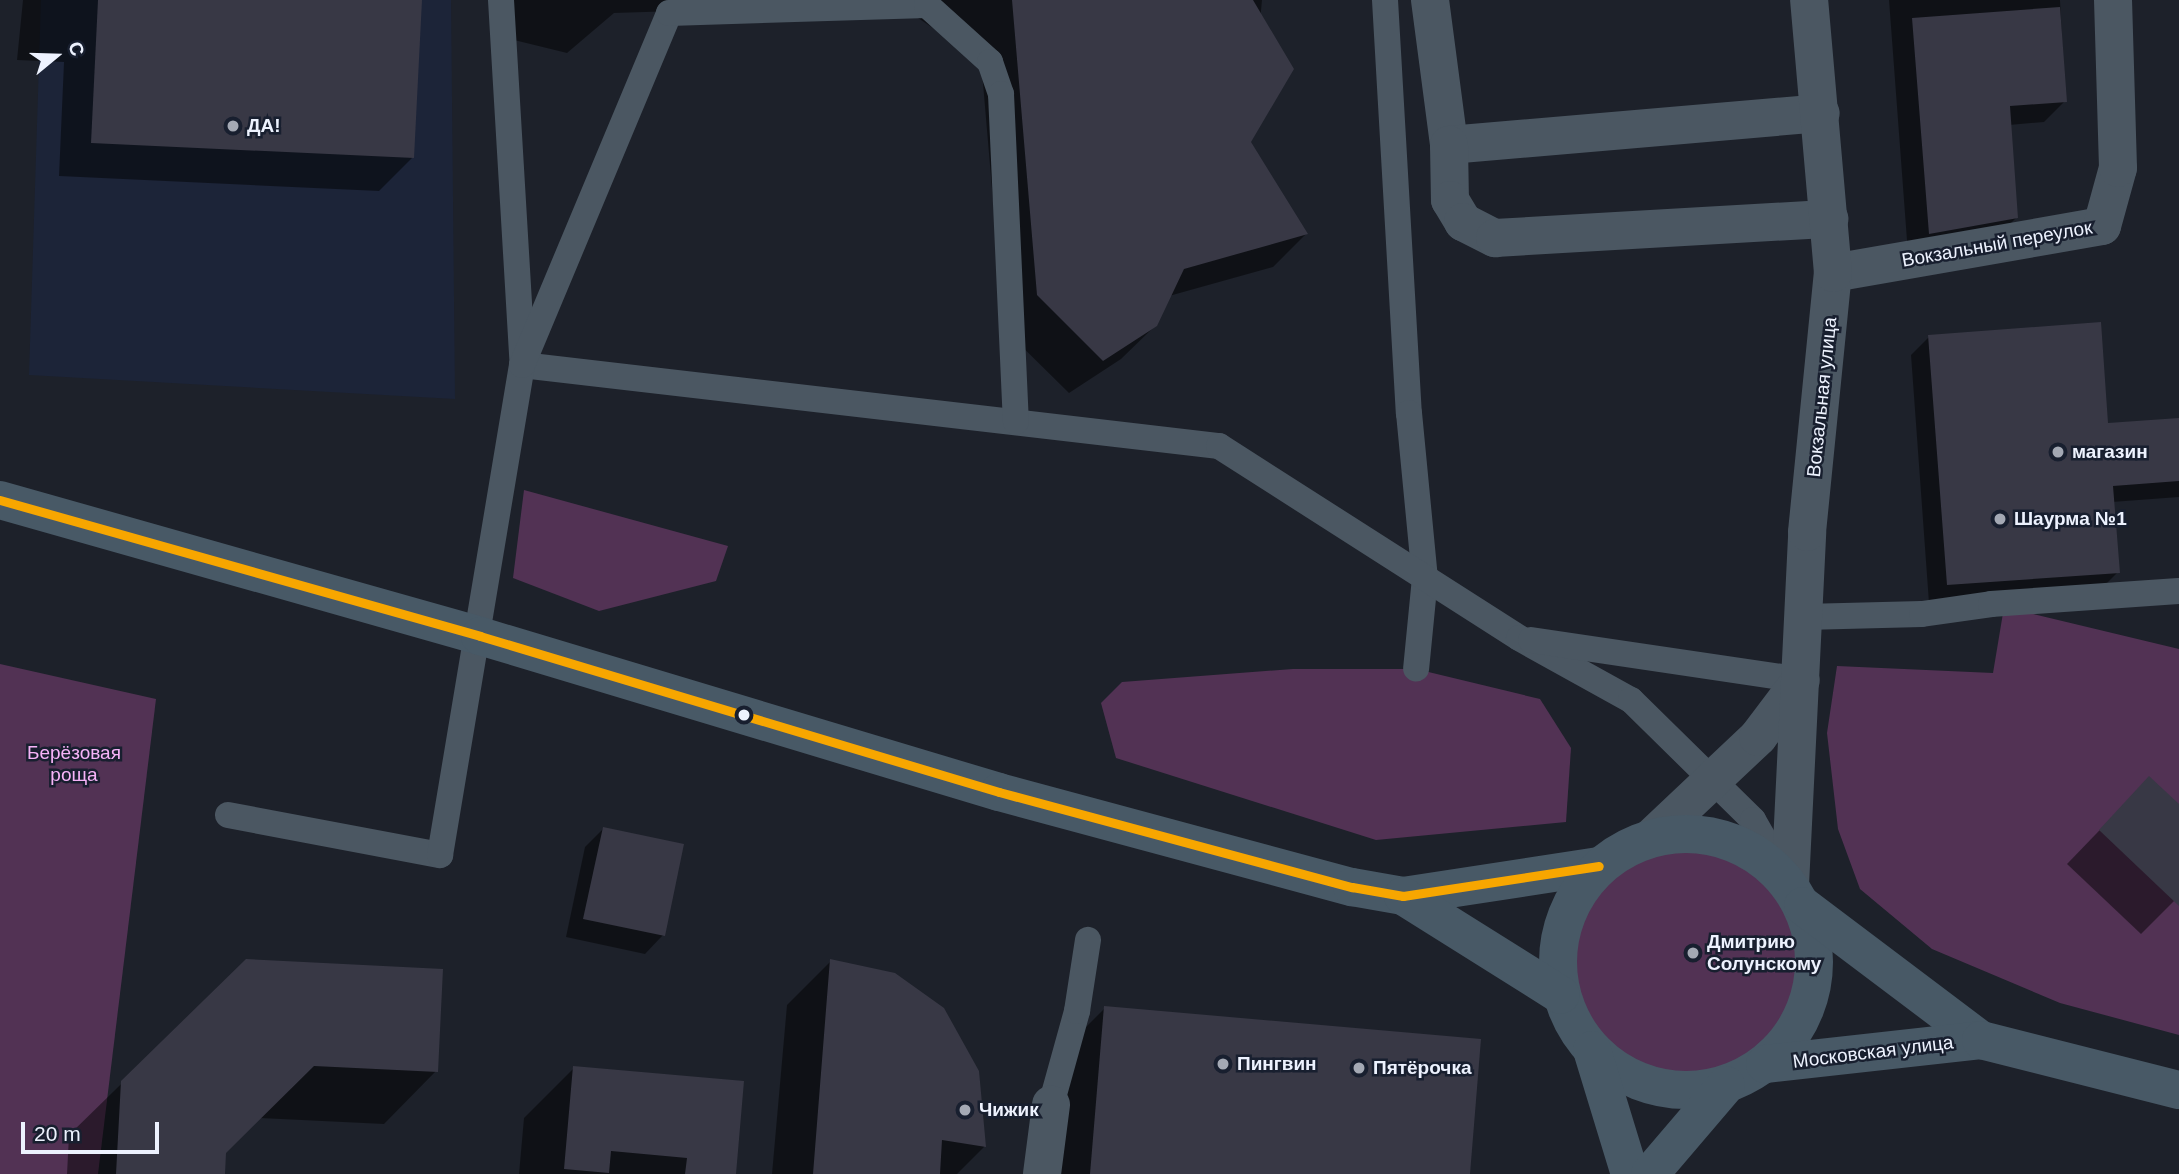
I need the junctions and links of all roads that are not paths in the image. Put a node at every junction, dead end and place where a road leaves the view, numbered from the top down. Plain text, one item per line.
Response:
1 (501, 0) edge
2 (1385, 0) edge
3 (1430, 0) edge
4 (1809, 0) edge
5 (2113, 0) edge
6 (1821, 113) junction
7 (1449, 145) junction
8 (1829, 219) junction
9 (1833, 272) junction
10 (522, 365) junction
11 (1016, 422) junction
12 (0, 500) edge
13 (1425, 578) junction
14 (2179, 591) edge
15 (1804, 617) junction
16 (480, 636) junction
17 (1519, 638) junction
18 (1416, 669) dead end
19 (1801, 680) junction
20 (1714, 779) junction
21 (228, 815) dead end
22 (1652, 837) junction
23 (1599, 866) junction
24 (1402, 895) junction
25 (1796, 895) junction
26 (1088, 940) dead end
27 (1561, 995) junction
28 (1981, 1040) junction
29 (1592, 1050) junction
30 (1765, 1064) junction
31 (1726, 1085) junction
32 (2179, 1090) edge
33 (1051, 1105) joint
34 (1042, 1174) edge
35 (1630, 1174) edge
36 (1650, 1174) edge

1 - 10 lane
2 - 13 lane
3 - 7 street
4 - 6 street, Вокзальная улица
5 - 9 street, Вокзальный переулок
6 - 7 street
6 - 8 street, Вокзальная улица
7 - 8 street
8 - 9 street, Вокзальная улица
9 - 15 street, Вокзальная улица
10 - 11 lane
10 - 11 lane
10 - 16 lane
11 - 13 lane
12 - 16 main road, Московская улица
13 - 17 lane
13 - 18 lane
14 - 15 lane
15 - 19 street, Вокзальная улица
16 - 21 lane
16 - 24 main road, Московская улица
17 - 19 lane
17 - 20 lane
19 - 20 street
19 - 25 street
20 - 22 street
20 - 25 lane
22 - 23 main road, Московская улица
22 - 25 main road, Московская улица
23 - 24 main road, Московская улица
23 - 27 main road, Московская улица
24 - 27 main road, Московская улица
25 - 28 main road, Московская улица
25 - 30 main road, Московская улица
26 - 33 lane
27 - 29 main road, Московская улица
28 - 30 main road, Московская улица
28 - 32 main road, Московская улица
29 - 31 main road, Московская улица
29 - 35 main road
30 - 31 main road, Московская улица
31 - 36 main road
33 - 34 street

